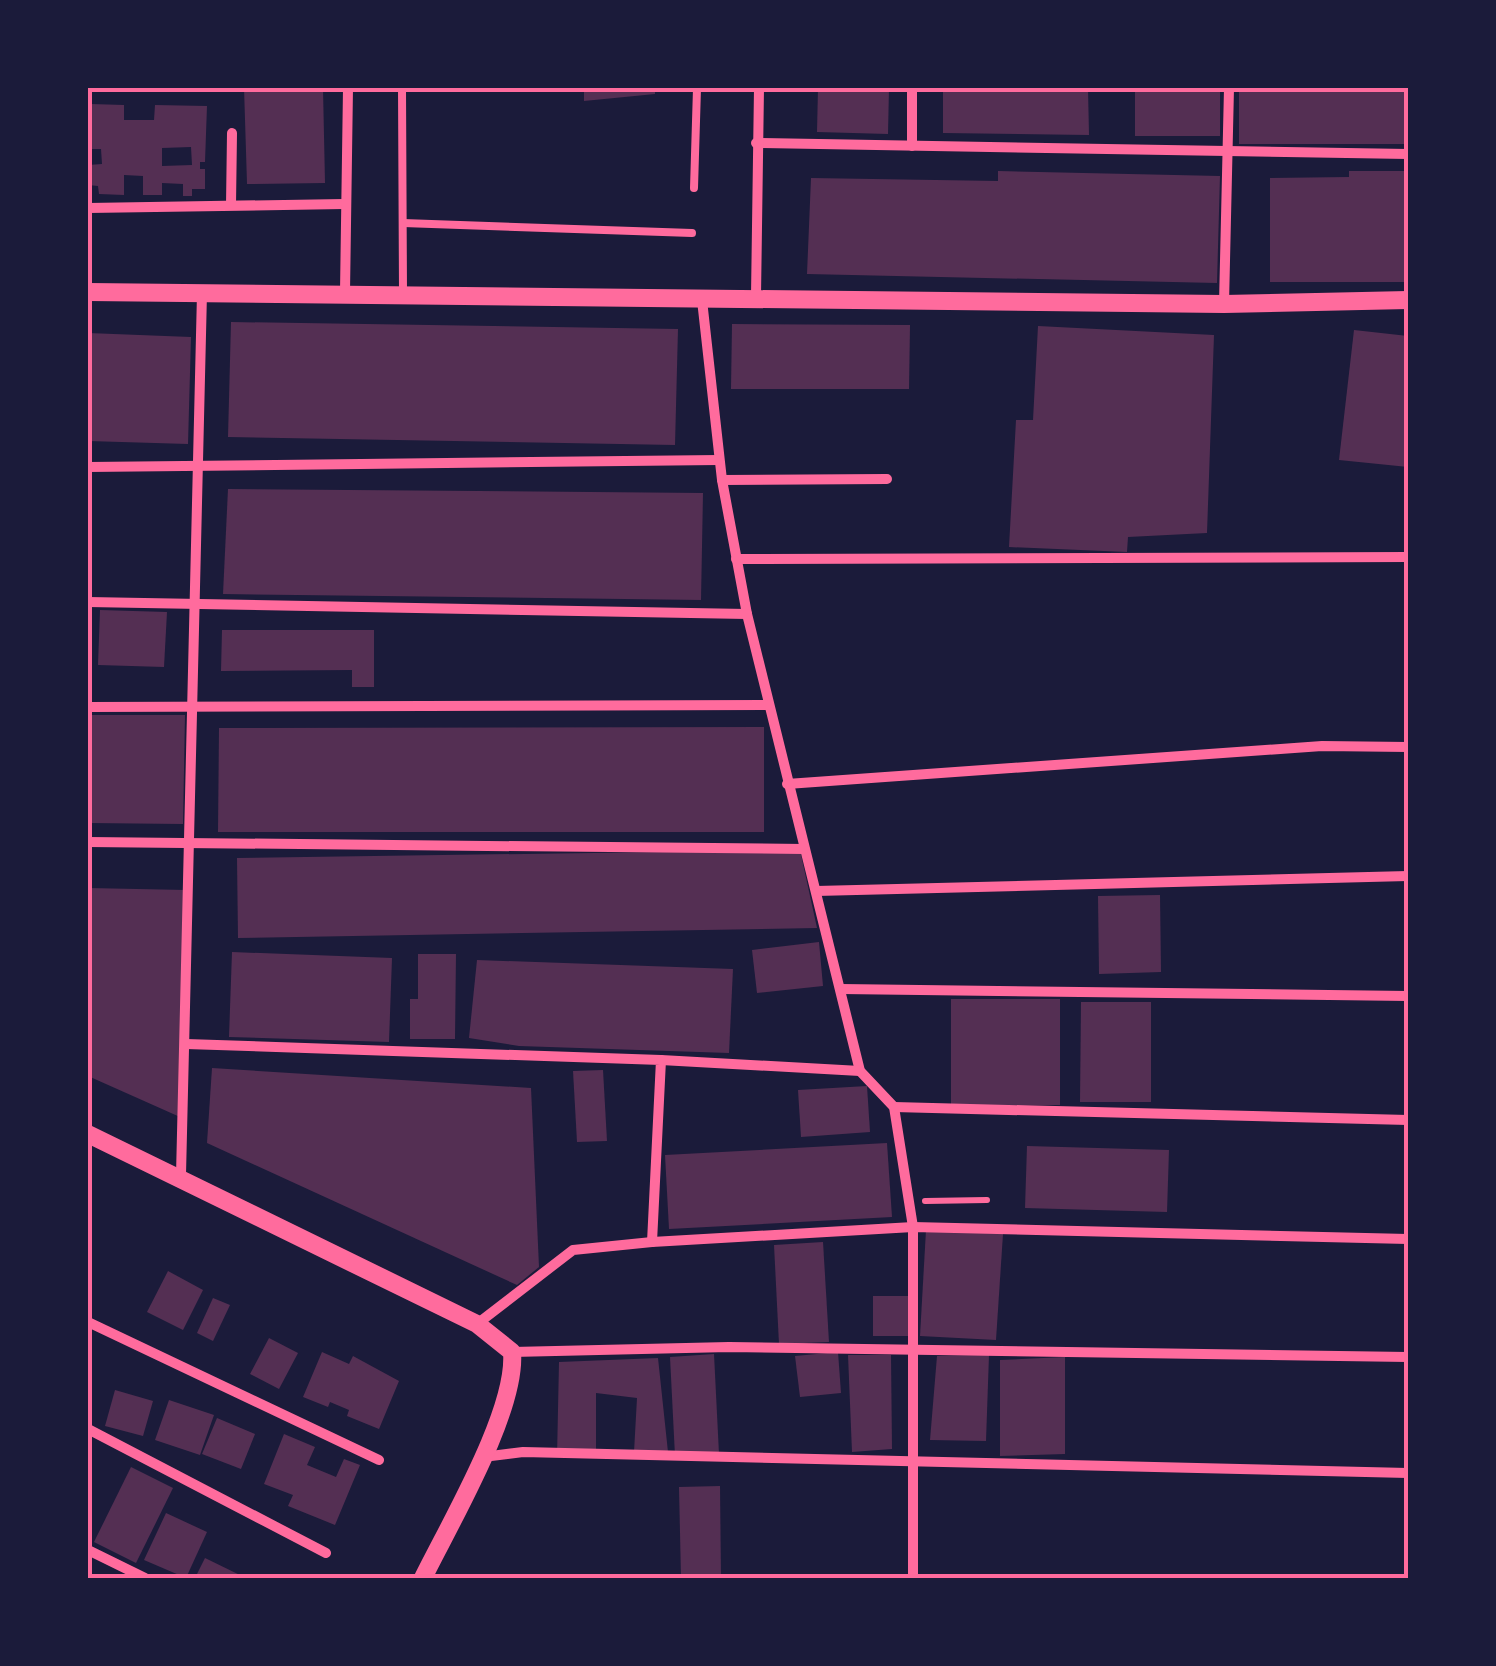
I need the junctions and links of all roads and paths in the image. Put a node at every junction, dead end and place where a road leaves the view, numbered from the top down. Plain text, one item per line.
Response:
1 (348, 88) edge
2 (402, 88) edge
3 (697, 88) edge
4 (759, 88) edge
5 (912, 88) edge
6 (1229, 88) edge
7 (232, 133) dead end
8 (756, 143) junction
9 (912, 146) junction
10 (1228, 150) junction
11 (1408, 154) edge
12 (694, 188) dead end
13 (344, 204) junction
14 (231, 205) junction
15 (88, 208) edge
16 (403, 223) junction
17 (692, 233) dead end
18 (88, 292) edge
19 (345, 292) junction
20 (202, 293) junction
21 (403, 293) junction
22 (756, 296) junction
23 (702, 300) junction
24 (1408, 300) edge
25 (1224, 304) junction
26 (720, 460) junction
27 (88, 467) edge
28 (194, 468) junction
29 (722, 480) junction
30 (887, 480) dead end
31 (1408, 557) edge
32 (736, 558) junction
33 (88, 602) edge
34 (194, 604) junction
35 (747, 614) junction
36 (767, 704) junction
37 (88, 707) edge
38 (195, 707) junction
39 (1408, 747) edge
40 (787, 784) junction
41 (88, 842) edge
42 (190, 844) junction
43 (804, 849) junction
44 (1408, 876) edge
45 (816, 891) junction
46 (841, 989) junction
47 (1408, 996) edge
48 (186, 1044) junction
49 (661, 1060) junction
50 (860, 1072) junction
51 (894, 1107) junction
52 (1408, 1120) edge
53 (88, 1134) edge
54 (181, 1176) junction
55 (987, 1200) dead end
56 (909, 1202) junction
57 (914, 1227) junction
58 (1408, 1239) edge
59 (652, 1242) junction
60 (88, 1322) edge
61 (477, 1324) junction
62 (915, 1351) junction
63 (512, 1352) junction
64 (1408, 1357) edge
65 (88, 1429) edge
66 (482, 1457) junction
67 (378, 1460) dead end
68 (917, 1461) junction
69 (1408, 1473) edge
70 (88, 1550) edge
71 (326, 1554) dead end
72 (145, 1578) edge
73 (423, 1578) edge
74 (914, 1578) edge

1 - 13 street
2 - 16 lane
3 - 12 lane
4 - 8 street
5 - 9 street
6 - 10 street
7 - 14 street
8 - 9 street
8 - 22 street
9 - 10 street
10 - 11 street
10 - 25 street
13 - 14 street
13 - 19 street
14 - 15 street
16 - 17 lane
16 - 21 lane
18 - 20 street
19 - 20 street
19 - 21 street
20 - 28 street
21 - 23 street
22 - 23 street
22 - 25 street
23 - 26 street
24 - 25 street
26 - 28 street
26 - 29 street
27 - 28 street
28 - 34 street
29 - 30 street
29 - 32 street
31 - 32 street
32 - 35 street
33 - 34 street
34 - 35 street
34 - 38 street
35 - 36 street
36 - 38 street
36 - 40 street
37 - 38 street
38 - 42 street
39 - 40 street
40 - 43 street
41 - 42 street
42 - 43 street
42 - 48 street
43 - 45 street
44 - 45 street
45 - 46 street
46 - 47 street
46 - 50 street
48 - 49 street
48 - 54 street
49 - 50 street
49 - 59 street
50 - 51 street
51 - 52 street
51 - 56 street
53 - 54 street
54 - 61 street
55 - 56 path
56 - 57 street
57 - 58 street
57 - 59 street
57 - 62 street
59 - 61 street
60 - 67 street
61 - 63 street
62 - 63 street
62 - 64 street
62 - 68 street
63 - 66 street
65 - 71 street
66 - 68 street
66 - 73 street
68 - 69 street
68 - 74 street
70 - 72 street

